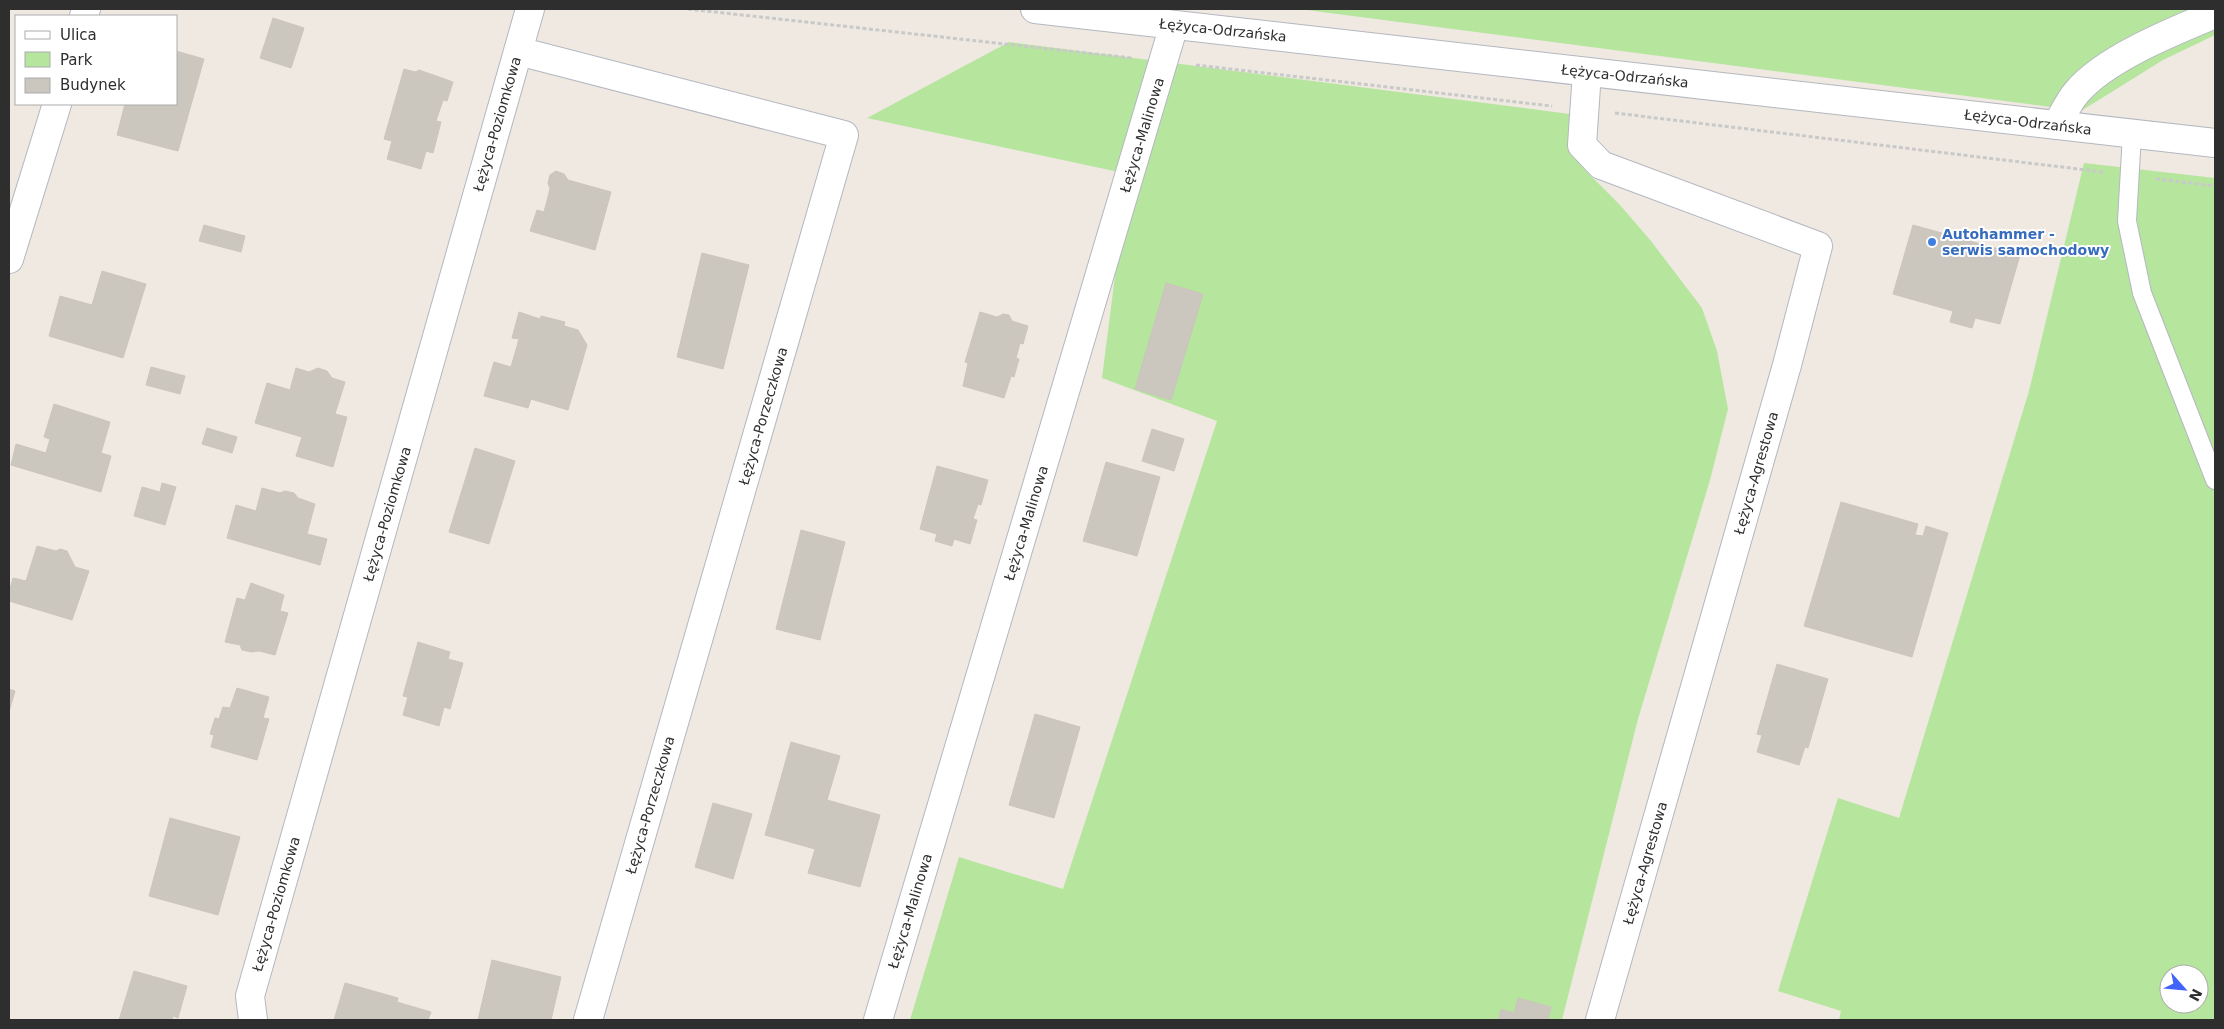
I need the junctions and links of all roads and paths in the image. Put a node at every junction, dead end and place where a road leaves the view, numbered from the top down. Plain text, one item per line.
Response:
1 (530, 9) edge
2 (688, 9) edge
3 (1035, 9) edge
4 (2215, 14) edge
5 (1174, 25) junction
6 (518, 51) junction
7 (1164, 61) junction
8 (1587, 72) junction
9 (57, 105) edge
10 (1584, 110) junction
11 (2057, 125) junction
12 (2132, 134) junction
13 (2215, 143) edge
14 (2130, 176) junction
15 (2215, 186) edge
16 (9, 259) edge
17 (2215, 480) edge
18 (253, 1020) edge
19 (588, 1020) edge
20 (878, 1020) edge
21 (1600, 1020) edge

1 - 6 street, Łężyca-Poziomkowa
2 - 7 path
3 - 5 street, Łężyca-Odrzańska
4 - 11 street
5 - 7 street, Łężyca-Malinowa
5 - 8 street, Łężyca-Odrzańska
6 - 18 street, Łężyca-Poziomkowa
6 - 19 street, Łężyca-Porzeczkowa
7 - 10 path
7 - 20 street, Łężyca-Malinowa
8 - 10 street, Łężyca-Agrestowa
8 - 11 street, Łężyca-Odrzańska
9 - 16 street
10 - 14 path
10 - 21 street, Łężyca-Agrestowa
11 - 12 street, Łężyca-Odrzańska
12 - 13 street, Łężyca-Odrzańska
12 - 14 lane
14 - 15 path
14 - 17 lane

